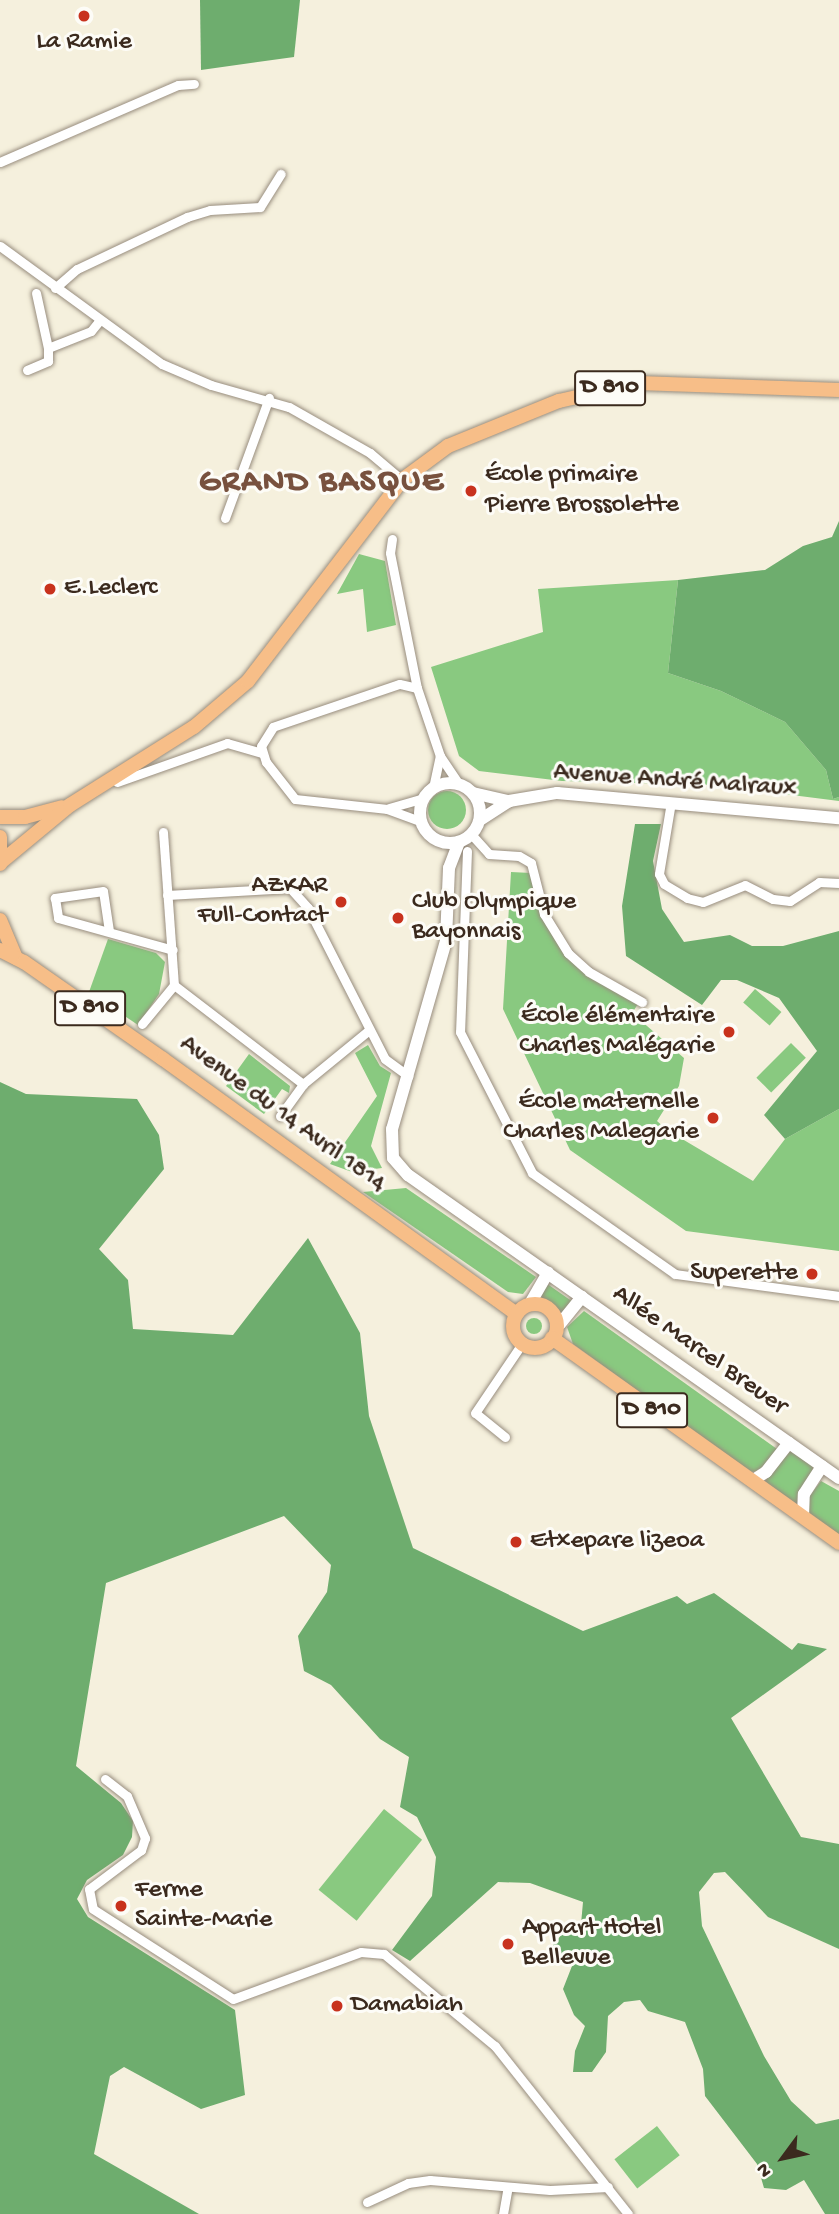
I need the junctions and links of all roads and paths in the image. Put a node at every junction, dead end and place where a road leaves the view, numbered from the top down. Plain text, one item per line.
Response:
1 (194, 84) dead end
2 (0, 162) edge
3 (281, 174) dead end
4 (0, 246) edge
5 (55, 288) junction
6 (36, 293) dead end
7 (99, 321) junction
8 (48, 348) junction
9 (27, 369) dead end
10 (839, 390) edge
11 (269, 398) junction
12 (402, 480) junction
13 (225, 518) dead end
14 (392, 540) dead end
15 (417, 688) junction
16 (261, 753) junction
17 (440, 756) junction
18 (459, 784) junction
19 (92, 792) junction
20 (429, 793) junction
21 (473, 793) junction
22 (509, 801) junction
23 (671, 802) junction
24 (70, 805) junction
25 (387, 809) junction
26 (0, 817) edge
27 (839, 818) edge
28 (480, 820) junction
29 (422, 822) junction
30 (163, 832) dead end
31 (471, 834) junction
32 (0, 837) edge
33 (437, 840) junction
34 (463, 847) junction
35 (0, 863) edge
36 (449, 868) junction
37 (839, 883) edge
38 (167, 895) junction
39 (0, 920) edge
40 (109, 931) junction
41 (0, 950) edge
42 (173, 950) junction
43 (16, 958) junction
44 (174, 985) junction
45 (642, 1002) dead end
46 (142, 1024) dead end
47 (369, 1030) junction
48 (408, 1076) junction
49 (303, 1084) junction
50 (281, 1116) dead end
51 (548, 1273) junction
52 (839, 1296) edge
53 (582, 1297) junction
54 (531, 1302) junction
55 (517, 1314) junction
56 (560, 1324) junction
57 (552, 1338) junction
58 (523, 1342) junction
59 (505, 1437) dead end
60 (789, 1443) junction
61 (822, 1466) junction
62 (839, 1478) edge
63 (752, 1481) junction
64 (803, 1517) junction
65 (839, 1544) edge
66 (105, 1779) dead end
67 (508, 2187) junction
68 (608, 2187) junction
69 (367, 2202) dead end
70 (503, 2214) edge
71 (628, 2214) edge

1 - 2 street
3 - 5 street
4 - 5 street
5 - 7 street
6 - 8 street
7 - 8 street
7 - 11 street
8 - 9 street
10 - 12 main road, D 810
11 - 12 street
11 - 13 street
12 - 19 main road, D 810
14 - 15 street
15 - 16 street
15 - 17 street
16 - 19 street
16 - 25 street
17 - 18 street
17 - 20 street
18 - 20 street
18 - 21 street
19 - 24 main road, D 810
20 - 25 street
20 - 29 street
21 - 22 street, Avenue André Malraux
21 - 28 street
22 - 23 street, Avenue André Malraux
22 - 28 street, Avenue André Malraux
23 - 27 street, Avenue André Malraux
23 - 37 street
24 - 26 main road, D 810
24 - 35 main road, D 810
25 - 29 street
28 - 31 street
29 - 33 street
30 - 38 street
31 - 34 street
31 - 45 street
32 - 35 main road
33 - 34 street
33 - 36 street, Allée Marcel Breuer
34 - 36 street, Allée Marcel Breuer
34 - 52 street
36 - 48 street, Allée Marcel Breuer
38 - 42 street
38 - 47 street
39 - 43 main road
40 - 40 street
40 - 42 street
41 - 43 main road, Avenue du 14 Avril 1814 / D 810
42 - 44 street
43 - 55 main road, Avenue du 14 Avril 1814 / D 810
44 - 46 street
44 - 49 street
47 - 48 street
47 - 49 street
48 - 51 street, Allée Marcel Breuer
49 - 50 street
51 - 53 street, Allée Marcel Breuer
51 - 54 street
53 - 56 street, Allée Marcel Breuer
53 - 60 street, Allée Marcel Breuer
54 - 55 main road
54 - 56 main road
55 - 58 main road
56 - 57 main road
57 - 58 main road
57 - 63 main road, D 810
58 - 59 street
60 - 61 street, Allée Marcel Breuer
60 - 63 street, Allée Marcel Breuer
61 - 62 street, Allée Marcel Breuer
61 - 64 street
63 - 64 main road, D 810
64 - 65 main road, D 810
66 - 68 street
67 - 68 street
67 - 69 street
67 - 70 street
68 - 71 street

